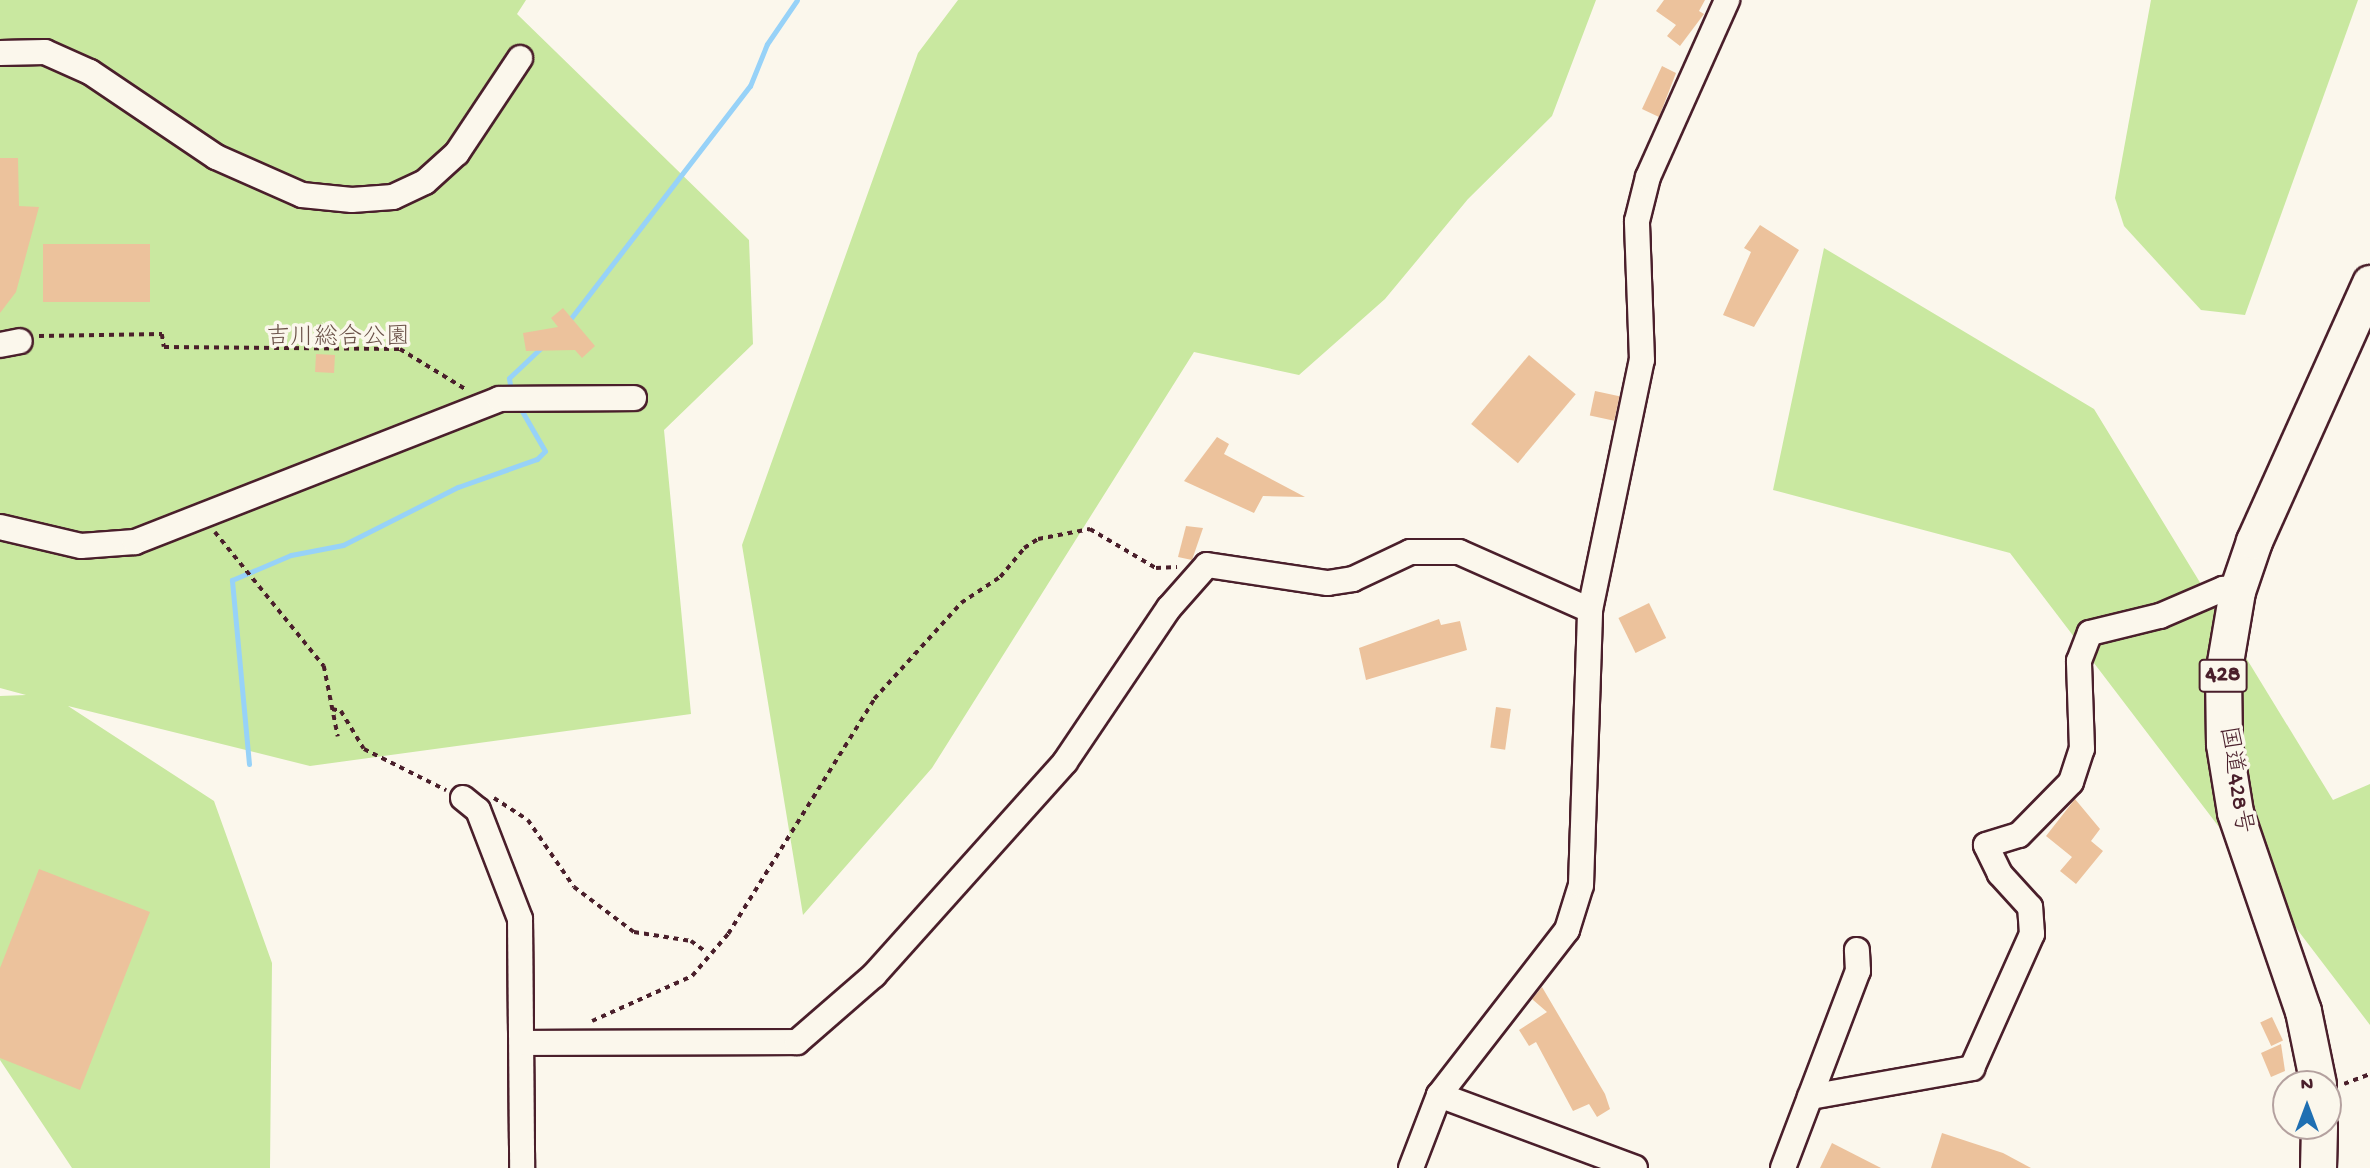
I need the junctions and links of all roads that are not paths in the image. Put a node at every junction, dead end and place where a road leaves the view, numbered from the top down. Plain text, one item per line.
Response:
1 (1727, 0) edge
2 (0, 53) edge
3 (520, 58) dead end
4 (2370, 282) edge
5 (634, 398) dead end
6 (0, 527) edge
7 (2237, 591) junction
8 (1590, 610) junction
9 (463, 798) road end
10 (1857, 950) dead end
11 (523, 1043) junction
12 (2322, 1070) edge
13 (1439, 1095) junction
14 (1810, 1097) junction
15 (2319, 1140) edge
16 (522, 1168) edge
17 (1411, 1168) edge
18 (1635, 1168) edge
19 (1783, 1168) edge
20 (2318, 1168) edge

1 - 8 street
2 - 3 street
4 - 7 highway, 国道428号 / 428
5 - 6 street
7 - 12 highway, 国道428号 / 428
7 - 14 street
8 - 11 street
8 - 13 street
9 - 11 street
10 - 14 street
11 - 16 street
13 - 17 street
13 - 18 street
14 - 19 street
15 - 20 highway

